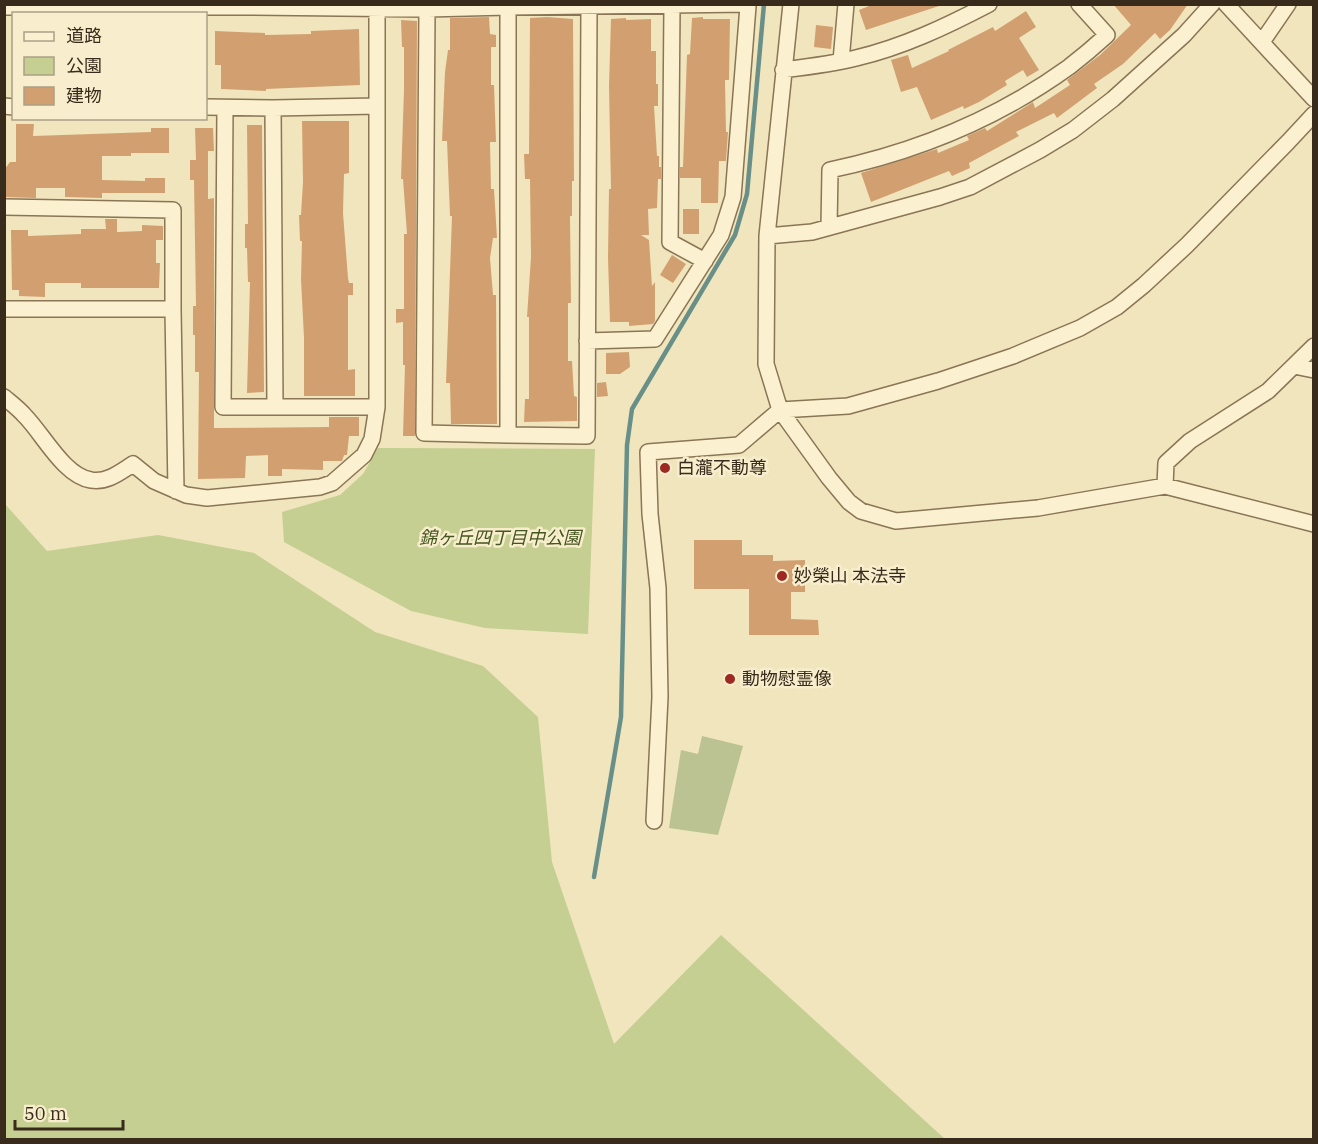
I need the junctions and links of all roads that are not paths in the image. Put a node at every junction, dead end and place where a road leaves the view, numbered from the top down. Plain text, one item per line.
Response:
1 (791, 4) edge
2 (846, 4) edge
3 (989, 4) edge
4 (1079, 4) edge
5 (1212, 4) edge
6 (1226, 4) edge
7 (1288, 4) edge
8 (748, 5) edge
9 (672, 6) junction
10 (4, 7) edge
11 (377, 7) edge
12 (508, 7) junction
13 (589, 7) junction
14 (427, 9) junction
15 (1262, 42) junction
16 (841, 62) junction
17 (783, 70) junction
18 (1314, 99) edge
19 (377, 106) junction
20 (207, 108) edge
21 (225, 108) junction
22 (273, 108) junction
23 (1314, 114) edge
24 (4, 207) edge
25 (829, 227) junction
26 (767, 236) junction
27 (705, 261) junction
28 (4, 309) edge
29 (173, 309) junction
30 (587, 341) junction
31 (1314, 346) edge
32 (1294, 366) junction
33 (1314, 370) edge
34 (4, 397) edge
35 (276, 407) junction
36 (377, 407) junction
37 (780, 410) junction
38 (508, 435) junction
39 (1166, 486) junction
40 (176, 491) junction
41 (1314, 524) edge
42 (654, 821) dead end

1 - 17 street
2 - 16 street
3 - 16 street
4 - 25 street
5 - 25 street
6 - 15 street
7 - 15 street
8 - 9 street
8 - 27 street
9 - 13 street
9 - 27 street
10 - 11 street
11 - 14 street
11 - 19 street
12 - 13 street
12 - 14 street
12 - 38 street
13 - 30 street
14 - 38 street
15 - 18 street
16 - 17 street
17 - 26 street
19 - 22 street
19 - 36 street
20 - 21 street
21 - 22 street
21 - 35 street
22 - 35 street
23 - 37 street
24 - 29 street
25 - 26 street
26 - 37 street
27 - 30 street
28 - 29 street
29 - 40 street
30 - 38 street
31 - 32 street
32 - 33 street
32 - 39 street
34 - 40 street
35 - 36 street
36 - 40 street
37 - 39 street
37 - 42 street
39 - 41 street

